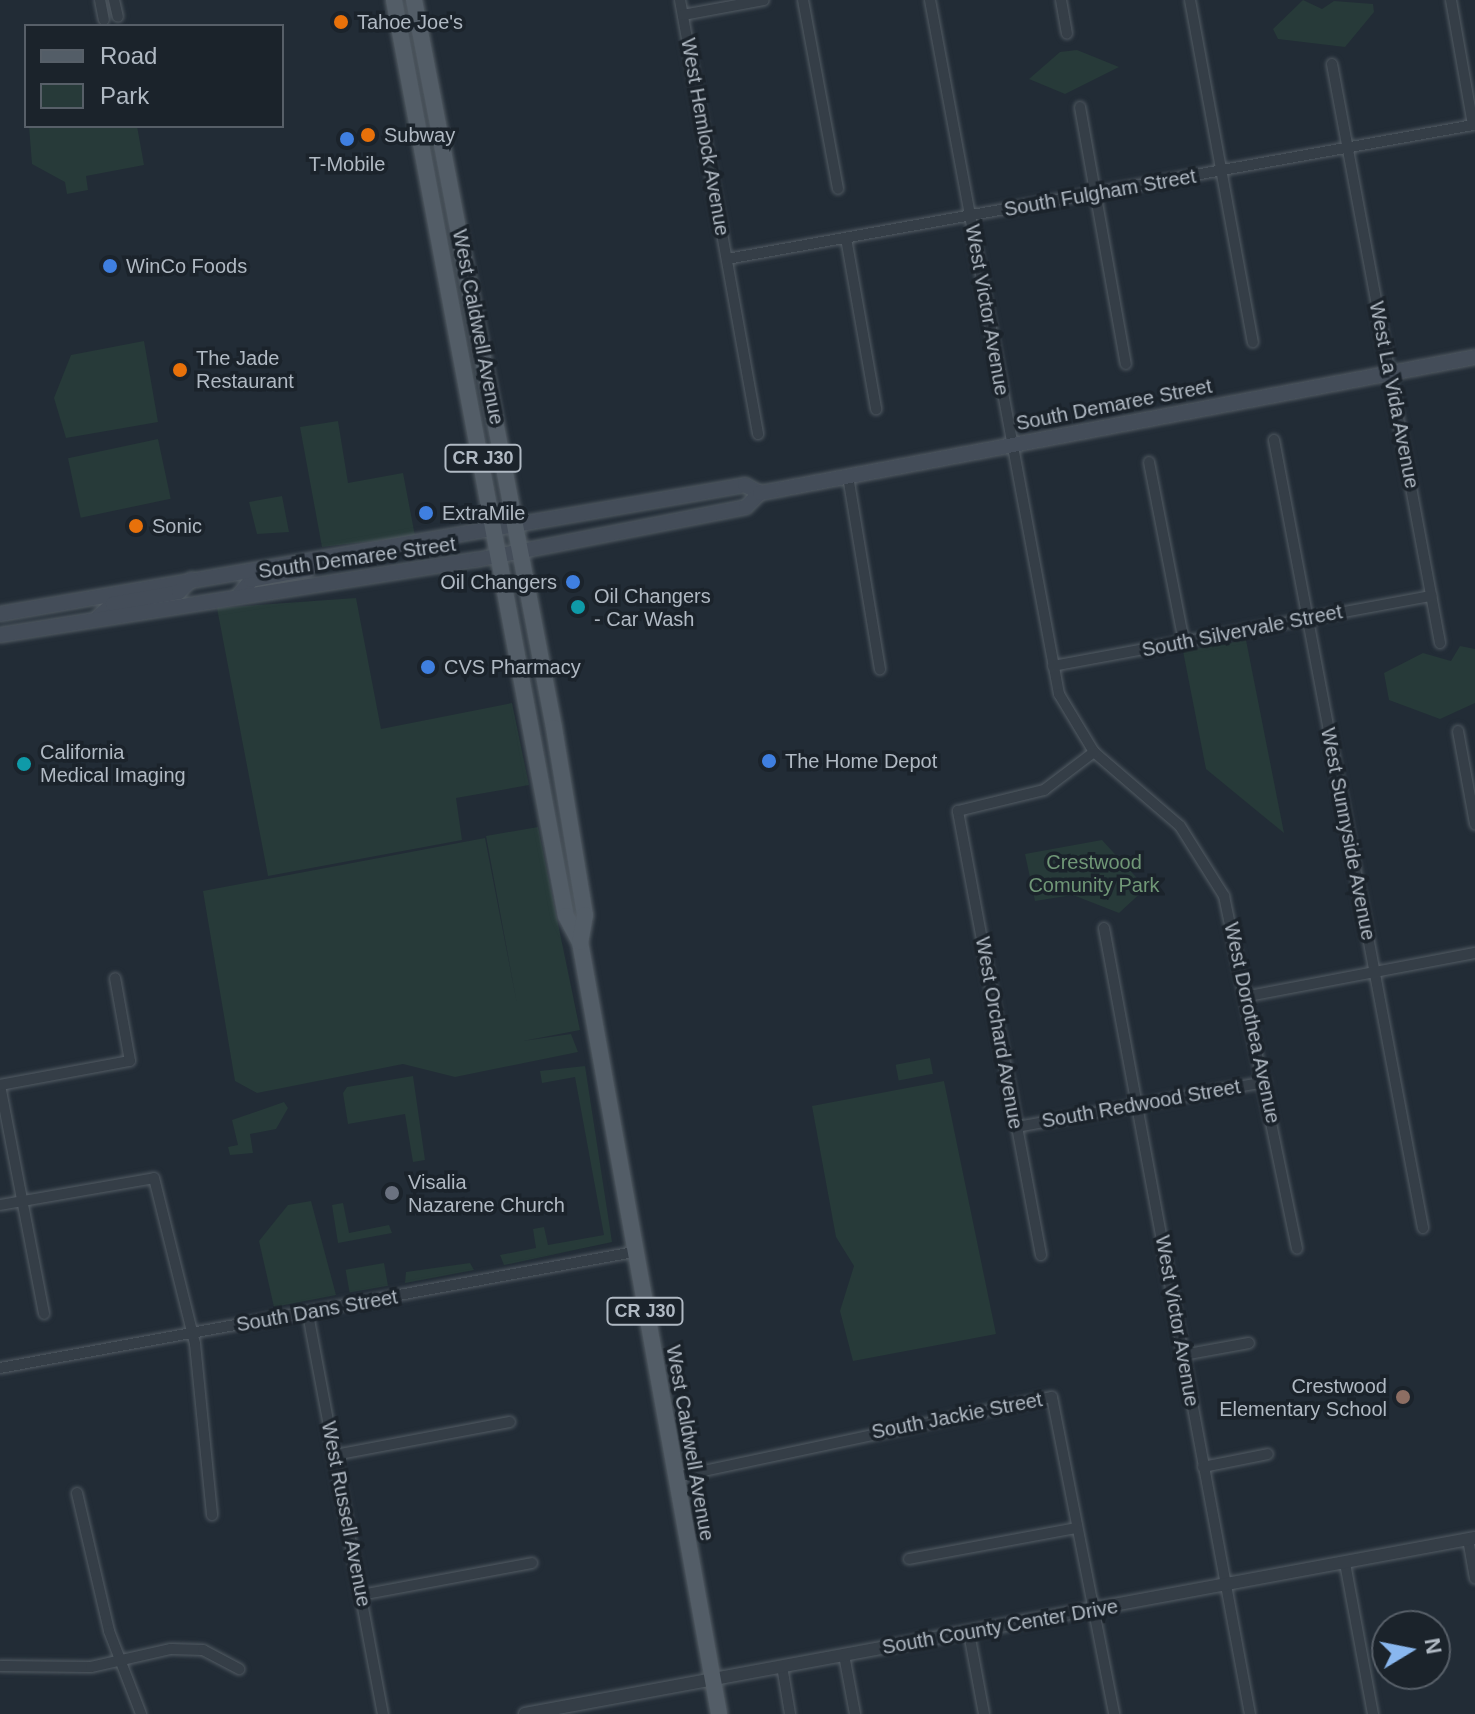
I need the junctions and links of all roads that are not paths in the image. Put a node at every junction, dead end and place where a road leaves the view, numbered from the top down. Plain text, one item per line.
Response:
1 (100, 0) edge
2 (114, 0) edge
3 (394, 0) edge
4 (414, 0) edge
5 (680, 0) edge
6 (764, 0) edge
7 (803, 0) edge
8 (930, 0) edge
9 (1061, 0) edge
10 (1190, 0) edge
11 (1451, 0) edge
12 (683, 15) junction
13 (118, 17) dead end
14 (104, 20) dead end
15 (1067, 33) dead end
16 (1332, 64) dead end
17 (1080, 107) dead end
18 (1473, 125) edge
19 (1348, 147) junction
20 (1221, 170) junction
21 (429, 174) junction
22 (838, 189) dead end
23 (1096, 193) junction
24 (970, 217) junction
25 (846, 238) junction
26 (727, 259) junction
27 (475, 309) junction
28 (1253, 342) dead end
29 (1475, 357) edge
30 (1126, 364) dead end
31 (1390, 373) junction
32 (876, 409) dead end
33 (758, 434) dead end
34 (1274, 440) dead end
35 (1012, 445) junction
36 (1149, 462) dead end
37 (848, 476) junction
38 (760, 493) junction
39 (517, 529) junction
40 (496, 532) junction
41 (522, 551) junction
42 (499, 556) junction
43 (314, 562) junction
44 (192, 579) junction
45 (239, 595) junction
46 (1432, 596) junction
47 (0, 614) edge
48 (97, 617) junction
49 (1307, 618) junction
50 (0, 635) edge
51 (1184, 642) junction
52 (1440, 643) dead end
53 (1053, 666) junction
54 (880, 669) dead end
55 (1458, 731) dead end
56 (1094, 752) junction
57 (537, 761) junction
58 (1475, 824) edge
59 (575, 852) junction
60 (1104, 928) dead end
61 (580, 942) junction
62 (1475, 953) edge
63 (1374, 972) junction
64 (115, 978) dead end
65 (1249, 996) junction
66 (1265, 1082) junction
67 (0, 1085) edge
68 (1138, 1105) junction
69 (1017, 1127) junction
70 (21, 1202) junction
71 (0, 1205) edge
72 (1423, 1228) dead end
73 (1297, 1249) dead end
74 (634, 1252) junction
75 (1041, 1255) dead end
76 (44, 1314) dead end
77 (308, 1314) junction
78 (193, 1334) junction
79 (1249, 1343) dead end
80 (1183, 1355) junction
81 (0, 1368) edge
82 (510, 1422) dead end
83 (1268, 1454) dead end
84 (335, 1455) junction
85 (1203, 1467) junction
86 (675, 1477) junction
87 (77, 1493) dead end
88 (212, 1515) dead end
89 (1076, 1528) junction
90 (1472, 1538) edge
91 (909, 1559) dead end
92 (532, 1563) dead end
93 (1345, 1563) junction
94 (1475, 1578) edge
95 (1222, 1586) junction
96 (361, 1595) junction
97 (1092, 1612) junction
98 (969, 1633) junction
99 (844, 1655) junction
100 (121, 1660) junction
101 (0, 1666) edge
102 (782, 1666) junction
103 (239, 1669) dead end
104 (713, 1679) junction
105 (589, 1708) edge
106 (141, 1714) edge
107 (383, 1714) edge
108 (525, 1714) edge
109 (719, 1714) edge
110 (790, 1714) edge
111 (855, 1714) edge
112 (984, 1714) edge
113 (1114, 1714) edge
114 (1250, 1714) edge
115 (1373, 1714) edge

1 - 14 street
2 - 13 street
3 - 21 main road, West Caldwell Avenue / CR J30
4 - 27 main road, West Caldwell Avenue / CR J30
5 - 12 street, West Hemlock Avenue
6 - 12 street
7 - 22 street
8 - 24 street, West Victor Avenue
9 - 15 street
10 - 20 street
11 - 18 street
12 - 26 street, West Hemlock Avenue
16 - 19 street, West La Vida Avenue
17 - 23 street
18 - 19 street, South Fulgham Street
19 - 20 street, South Fulgham Street
19 - 31 street, West La Vida Avenue
20 - 23 street, South Fulgham Street
20 - 28 street
21 - 27 main road
21 - 40 main road, West Caldwell Avenue / CR J30
23 - 24 street, South Fulgham Street
23 - 30 street
24 - 25 street, South Fulgham Street
24 - 35 street, West Victor Avenue
25 - 26 street, South Fulgham Street
25 - 32 street
26 - 33 street, West Hemlock Avenue
27 - 39 main road, West Caldwell Avenue / CR J30
29 - 31 main road, South Demaree Street
31 - 35 main road, South Demaree Street
31 - 46 street, West La Vida Avenue
34 - 49 street, West Sunnyside Avenue
35 - 37 main road, South Demaree Street
35 - 53 street, West Victor Avenue
36 - 51 street
37 - 38 main road, South Demaree Street
37 - 54 street
38 - 39 main road, South Demaree Street
38 - 41 main road, South Demaree Street
39 - 40 main road, South Demaree Street
39 - 41 main road, West Caldwell Avenue / CR J30
40 - 42 main road, West Caldwell Avenue / CR J30
40 - 43 main road, South Demaree Street
41 - 42 main road, South Demaree Street
41 - 59 main road, West Caldwell Avenue / CR J30
42 - 45 main road, South Demaree Street
42 - 57 main road, West Caldwell Avenue / CR J30
43 - 44 main road, South Demaree Street
43 - 45 main road
44 - 47 main road, South Demaree Street
44 - 48 main road
45 - 48 main road, South Demaree Street
46 - 49 street, South Silvervale Street
46 - 52 street, West La Vida Avenue
48 - 50 main road, South Demaree Street
49 - 51 street, South Silvervale Street
49 - 63 street, West Sunnyside Avenue
51 - 53 street, South Silvervale Street
53 - 56 street, West Victor Avenue
55 - 58 street
56 - 65 street, West Dorothea Avenue
56 - 69 street, West Orchard Avenue
57 - 59 main road
57 - 61 main road, West Caldwell Avenue / CR J30
59 - 61 main road, West Caldwell Avenue / CR J30
60 - 68 street, West Victor Avenue
61 - 74 main road, West Caldwell Avenue / CR J30
62 - 63 street
63 - 65 street
63 - 72 street, West Sunnyside Avenue
64 - 67 street
65 - 66 street, West Dorothea Avenue
66 - 68 street, South Redwood Street
66 - 73 street, West Dorothea Avenue
67 - 70 street
68 - 69 street, South Redwood Street
68 - 80 street, West Victor Avenue
69 - 75 street, West Orchard Avenue
70 - 71 street
70 - 76 street
70 - 78 street
74 - 77 street, South Dans Street
74 - 86 main road, West Caldwell Avenue / CR J30
77 - 78 street, South Dans Street
77 - 84 street, West Russell Avenue
78 - 81 street, South Dans Street
78 - 88 street
79 - 80 street
80 - 85 street, West Victor Avenue
82 - 84 street
83 - 85 street
84 - 96 street, West Russell Avenue
85 - 95 street, West Victor Avenue
86 - 89 street, South Jackie Street
86 - 104 main road, West Caldwell Avenue / CR J30
87 - 100 street
89 - 91 street
89 - 97 street
90 - 93 street, South County Center Drive
90 - 94 street
92 - 96 street
93 - 95 street, South County Center Drive
93 - 115 street
95 - 97 street, South County Center Drive
95 - 114 street, West Victor Avenue
96 - 107 street, West Russell Avenue
97 - 98 street, South County Center Drive
97 - 113 street
98 - 99 street, South County Center Drive
98 - 112 street
99 - 102 street, South County Center Drive
99 - 111 street
100 - 101 street
100 - 103 street
100 - 106 street
102 - 104 street, South County Center Drive
102 - 110 street
104 - 105 street, South County Center Drive
104 - 109 main road, West Caldwell Avenue / CR J30
105 - 108 street, South County Center Drive

